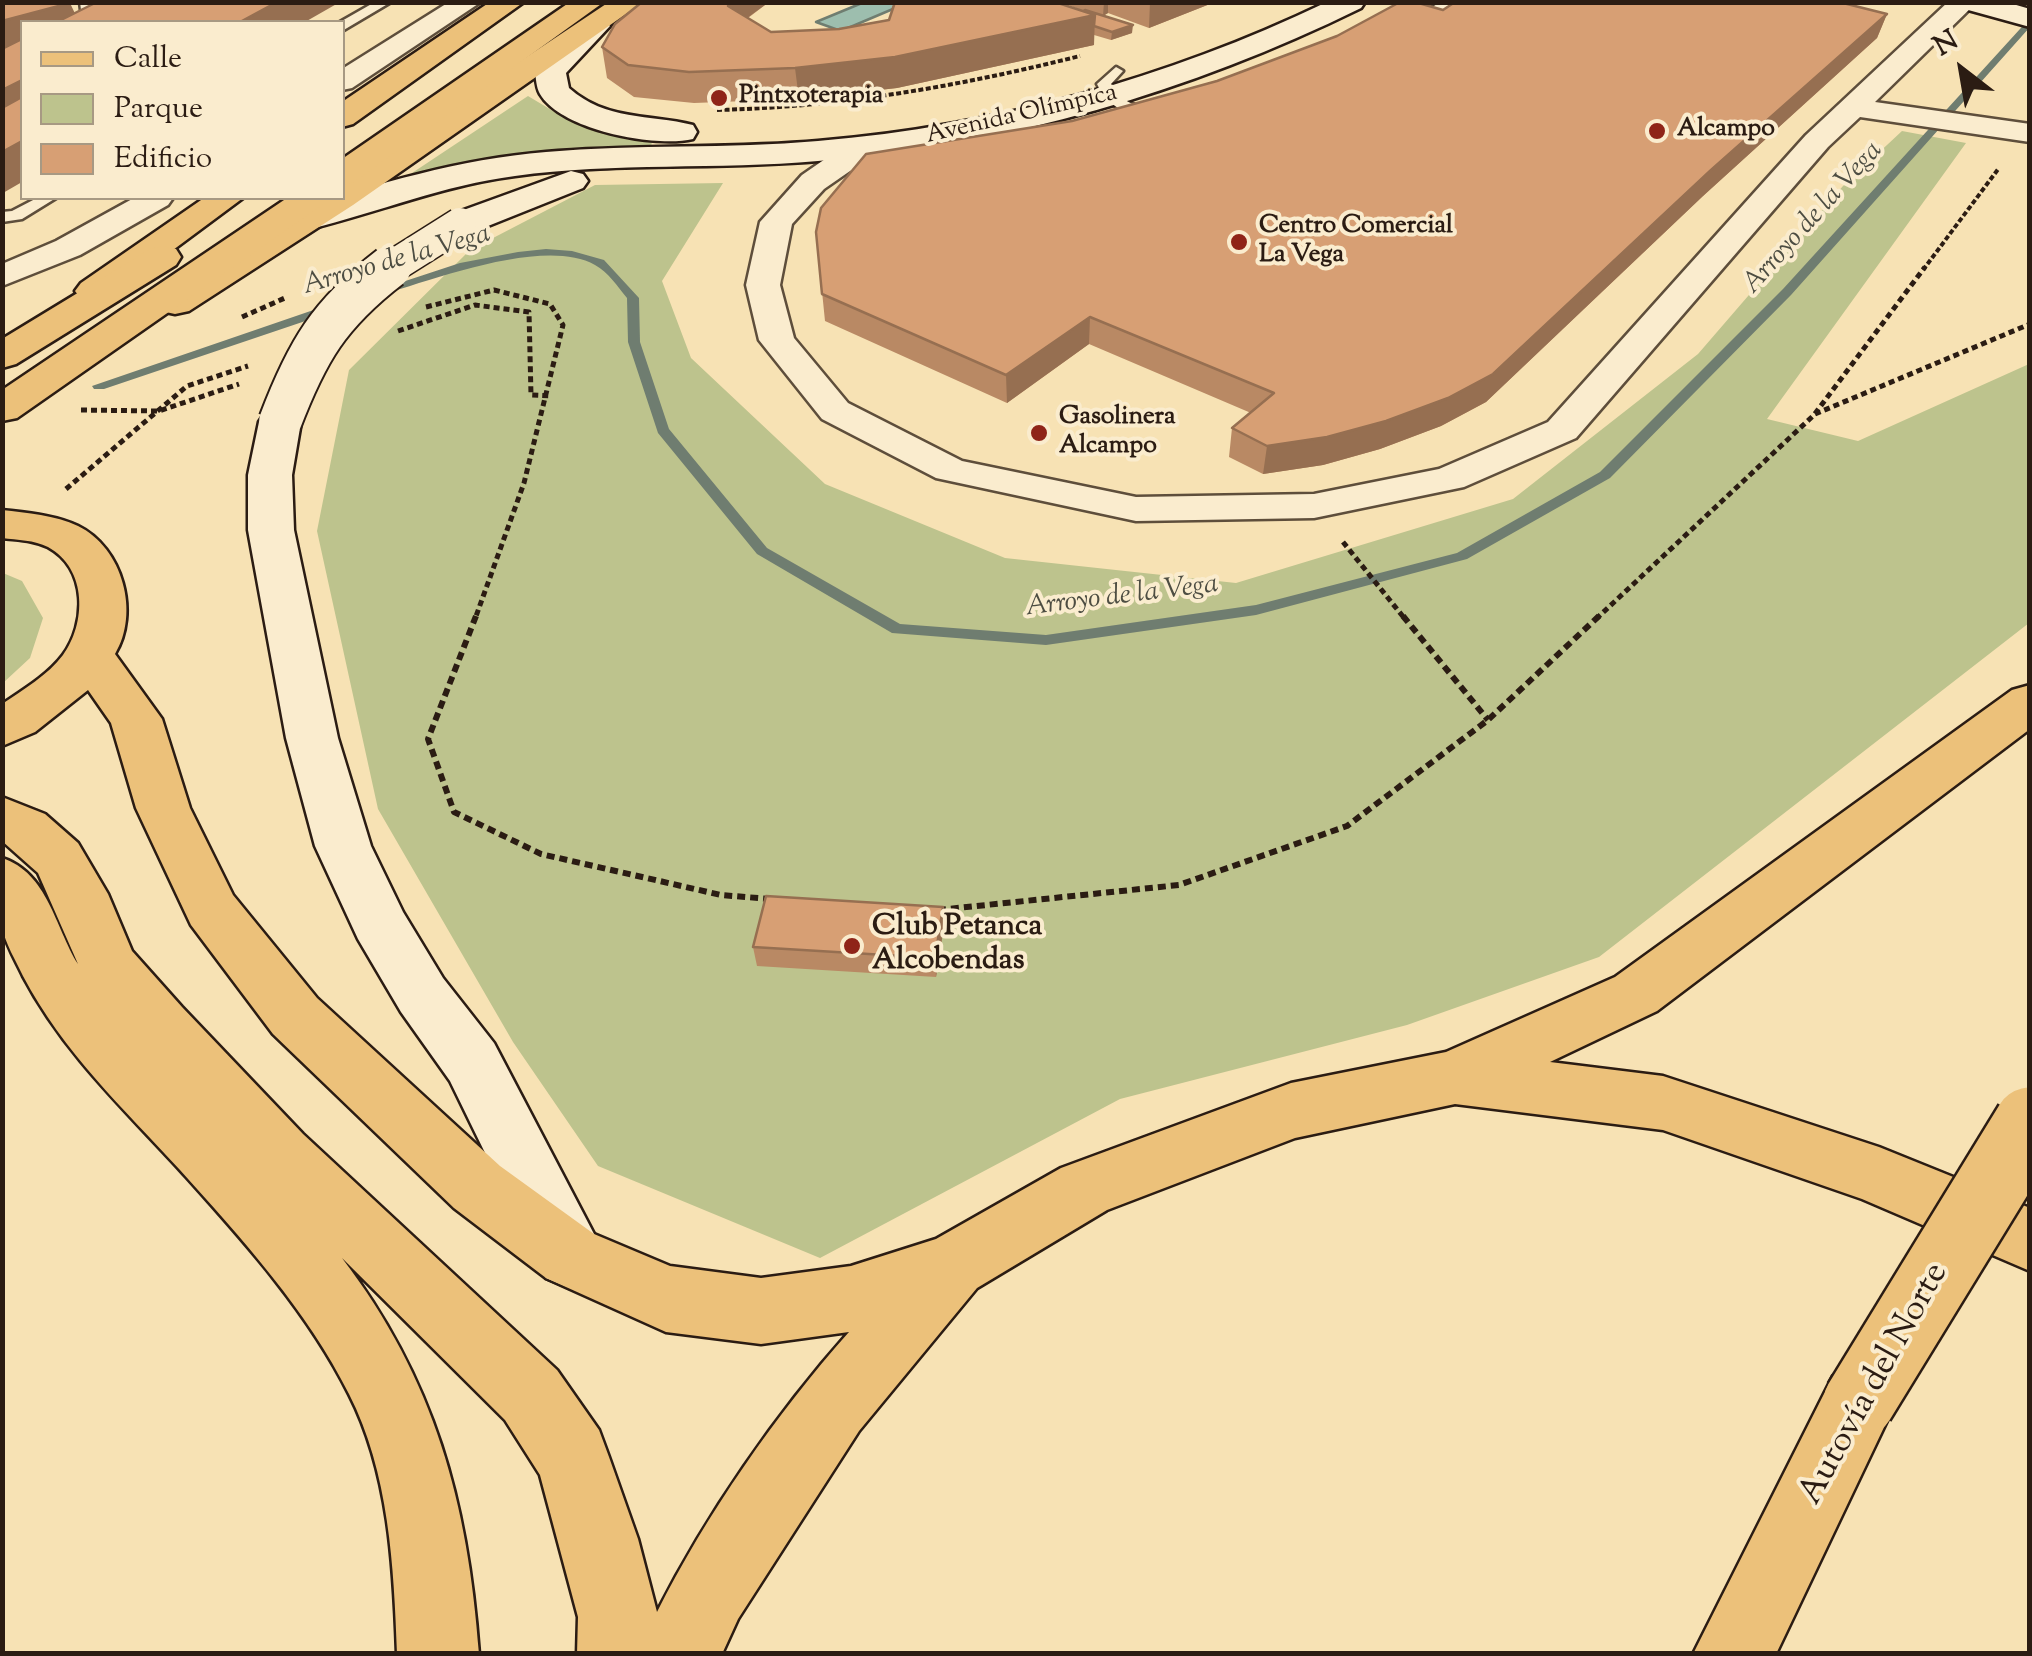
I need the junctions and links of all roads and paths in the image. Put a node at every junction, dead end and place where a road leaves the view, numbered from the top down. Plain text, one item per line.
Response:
1 (88, 2) edge
2 (124, 2) edge
3 (385, 2) edge
4 (435, 2) edge
5 (468, 2) edge
6 (510, 2) edge
7 (544, 2) edge
8 (630, 2) edge
9 (1295, 2) edge
10 (1351, 2) edge
11 (1449, 2) edge
12 (1975, 4) edge
13 (592, 14) edge
14 (1430, 15) edge
15 (2030, 18) edge
16 (345, 25) edge
17 (1087, 54) dead end
18 (345, 57) edge
19 (345, 80) edge
20 (1113, 84) junction
21 (1853, 107) junction
22 (703, 110) edge
23 (345, 116) edge
24 (1170, 118) edge
25 (2021, 132) edge
26 (345, 138) edge
27 (891, 144) junction
28 (676, 157) junction
29 (345, 173) edge
30 (345, 189) edge
31 (44, 200) edge
32 (113, 200) edge
33 (153, 200) edge
34 (223, 200) edge
35 (256, 200) edge
36 (326, 202) edge
37 (2, 217) edge
38 (2, 258) edge
39 (2, 276) edge
40 (421, 308) dead end
41 (2030, 324) edge
42 (2, 356) edge
43 (259, 362) dead end
44 (2, 410) edge
45 (1814, 415) junction
46 (62, 492) dead end
47 (2, 524) edge
48 (1337, 534) dead end
49 (88, 654) junction
50 (2030, 702) edge
51 (1488, 720) junction
52 (2, 728) edge
53 (2, 817) edge
54 (781, 899) edge
55 (15, 901) edge
56 (920, 909) edge
57 (108, 965) junction
58 (160, 1024) junction
59 (1455, 1077) junction
60 (2030, 1122) edge
61 (221, 1170) junction
62 (2030, 1240) edge
63 (570, 1256) junction
64 (954, 1265) junction
65 (438, 1654) edge
66 (618, 1654) edge
67 (679, 1654) edge
68 (1733, 1654) edge

1 - 2 lane
3 - 16 lane
4 - 18 street
5 - 19 street
6 - 23 main road
7 - 26 main road
8 - 13 main road
9 - 20 street, Avenida Olímpica
10 - 20 street, Avenida Olímpica
11 - 14 lane
12 - 15 street
12 - 21 street
13 - 20 street, Avenida Olímpica
13 - 29 main road
13 - 30 main road
17 - 22 path
20 - 24 lane
20 - 27 street, Avenida Olímpica
21 - 25 street
21 - 27 street
25 - 45 path
27 - 28 street, Avenida Olímpica
28 - 36 street
28 - 63 street, bridge
31 - 37 lane
32 - 38 street
33 - 39 street
34 - 42 main road
35 - 42 main road
36 - 44 main road
40 - 54 path
41 - 45 path
43 - 46 path
45 - 51 path
47 - 49 main road
48 - 51 path
49 - 52 main road
49 - 63 main road
50 - 59 main road
51 - 56 path
53 - 57 main road
55 - 57 main road
55 - 61 main road
57 - 58 main road
58 - 61 main road
58 - 66 main road
59 - 62 main road
59 - 64 main road
60 - 68 main road, Autovía del Norte, bridge
61 - 65 main road
63 - 64 main road
64 - 67 main road

